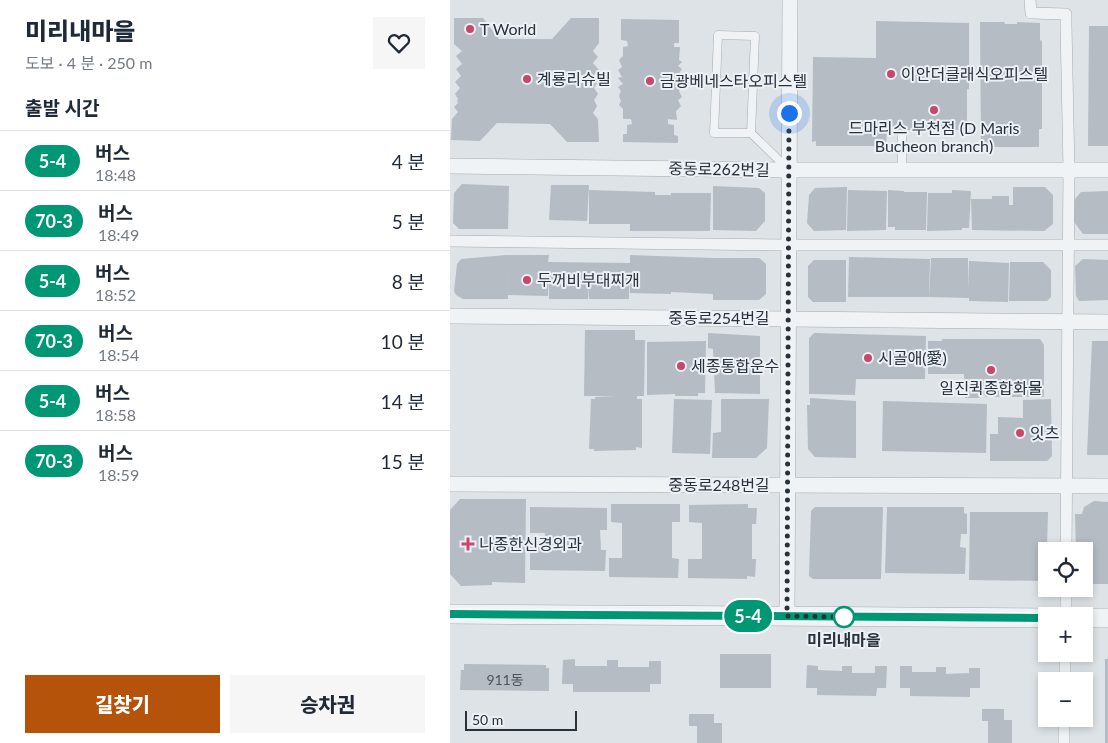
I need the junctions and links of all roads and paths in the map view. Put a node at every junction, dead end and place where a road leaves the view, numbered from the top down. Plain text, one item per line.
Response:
1 (790, 0) edge
2 (1030, 0) edge
3 (751, 133) junction
4 (902, 134) dead end
5 (450, 166) edge
6 (789, 170) junction
7 (902, 170) junction
8 (1069, 170) junction
9 (1108, 170) edge
10 (450, 241) edge
11 (788, 244) junction
12 (1068, 244) junction
13 (1108, 245) edge
14 (450, 316) edge
15 (789, 318) junction
16 (1068, 321) junction
17 (1108, 322) edge
18 (450, 484) edge
19 (788, 486) junction
20 (1067, 486) junction
21 (1108, 486) edge
22 (1066, 542) edge
23 (450, 614) edge
24 (787, 616) junction
25 (1038, 618) edge
26 (1093, 618) edge
27 (1108, 618) edge
28 (1064, 727) edge
29 (1064, 743) edge

1 - 6 street
2 - 8 street
3 - 3 lane
3 - 6 lane
4 - 7 lane
5 - 6 street, 중동로262번길
6 - 7 street, 중동로262번길
6 - 11 street
7 - 8 street, 중동로262번길
8 - 9 street, 중동로262번길
8 - 12 street
10 - 11 street
11 - 12 street
11 - 15 street
12 - 13 street
12 - 16 street
14 - 15 street, 중동로254번길
15 - 16 street, 중동로254번길
15 - 19 street
16 - 17 street, 중동로254번길
16 - 20 street
18 - 19 street, 중동로248번길
19 - 20 street, 중동로248번길
19 - 24 street
20 - 21 street, 중동로248번길
20 - 22 street
23 - 24 street
24 - 25 street
26 - 27 street
28 - 29 street

